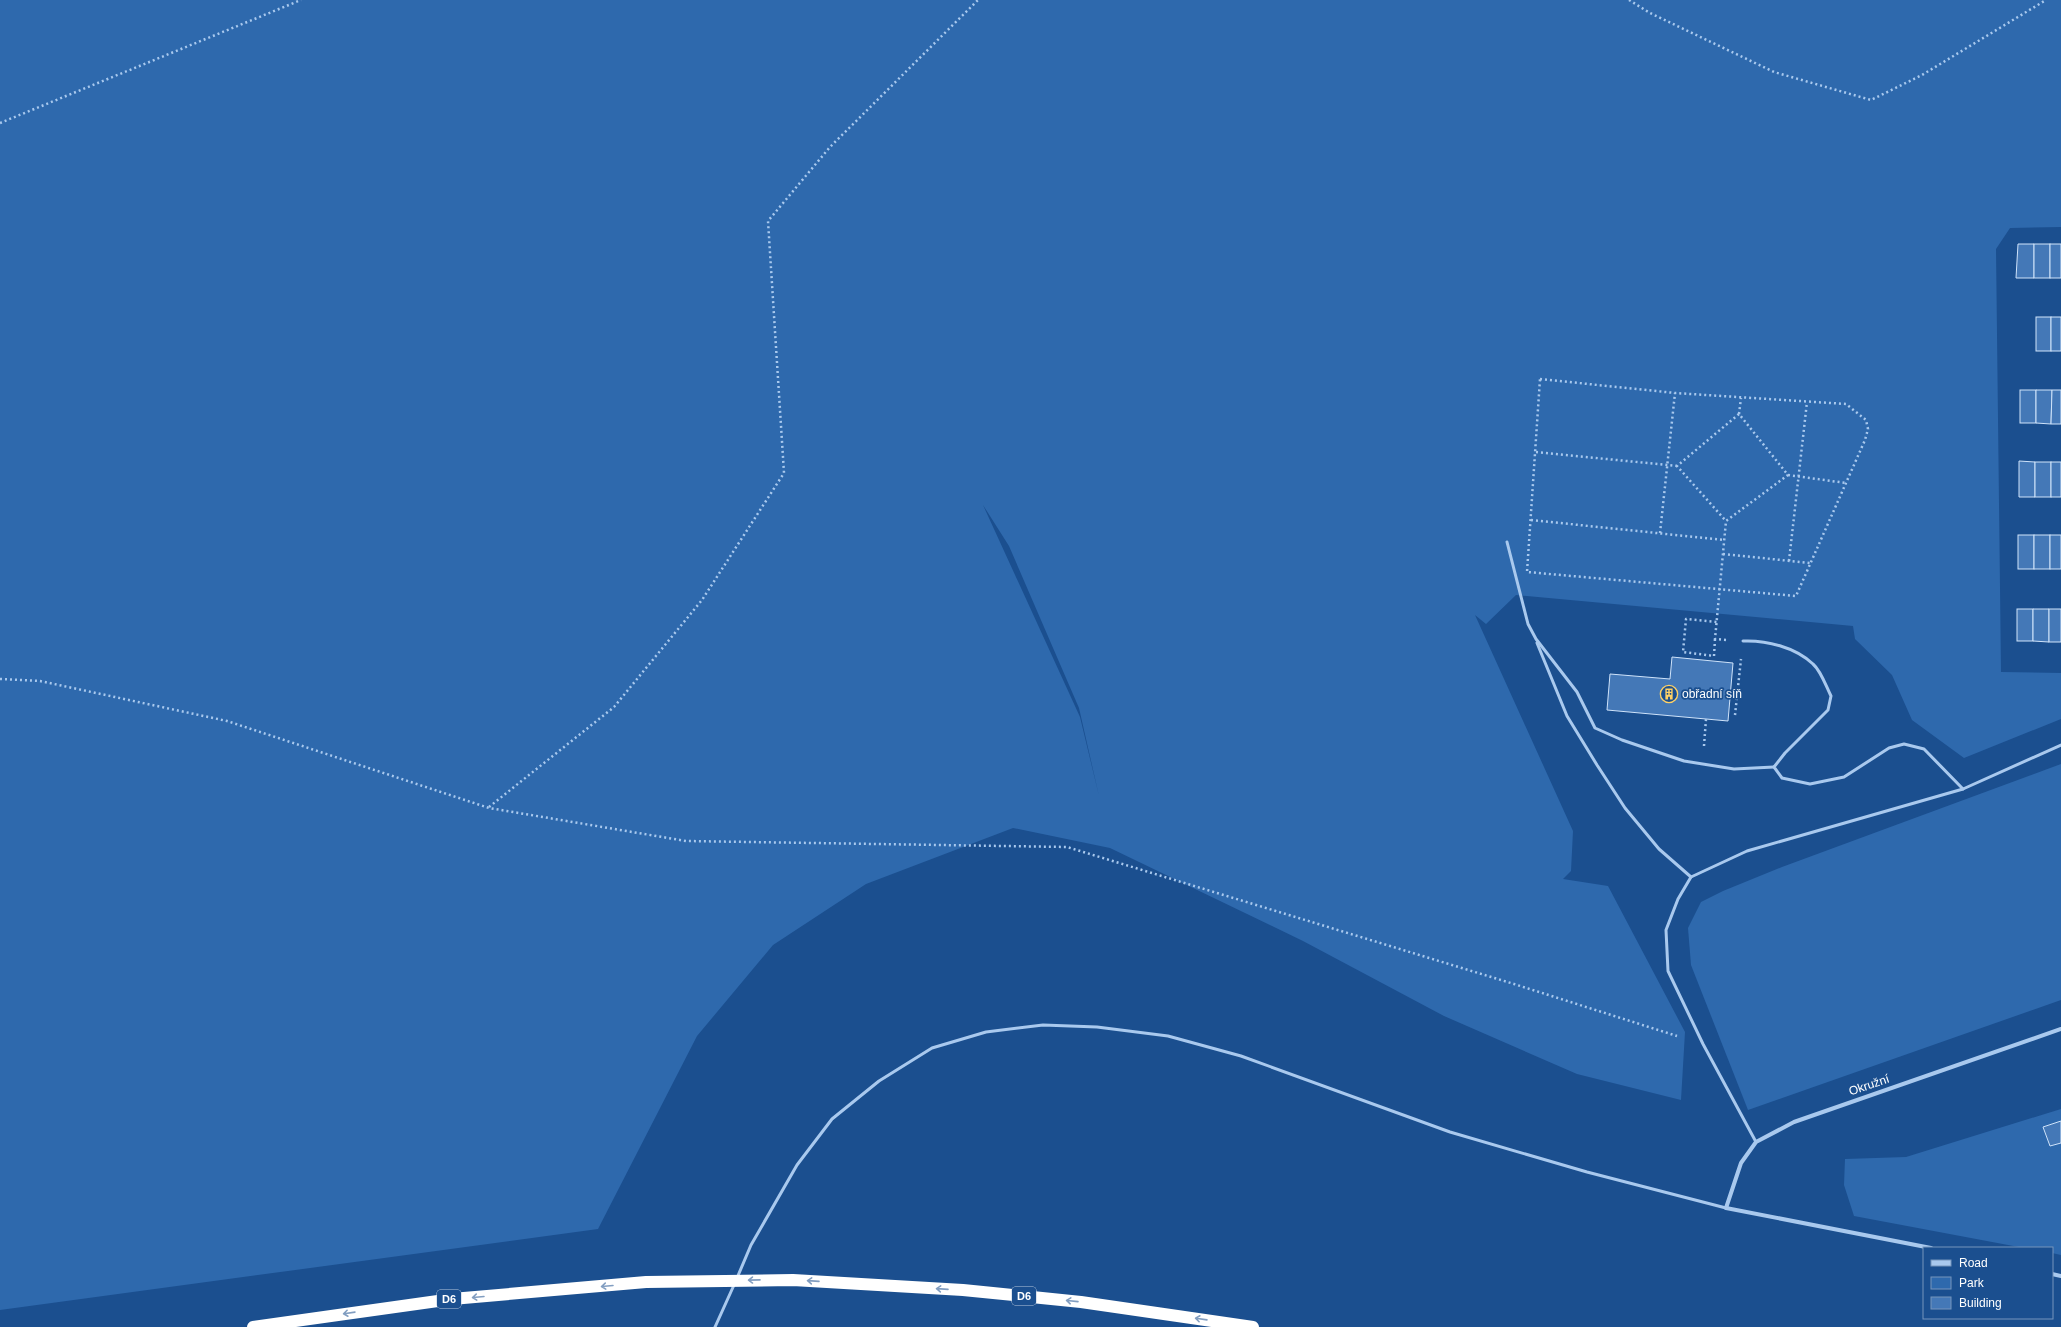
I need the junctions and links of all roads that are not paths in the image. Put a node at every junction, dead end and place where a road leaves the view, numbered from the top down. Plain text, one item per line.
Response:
1 (1507, 542) dead end
2 (1536, 639) junction
3 (1743, 641) road end
4 (2061, 745) edge
5 (1774, 767) junction
6 (1962, 789) junction
7 (1691, 877) junction
8 (2061, 1029) edge
9 (1756, 1142) junction
10 (1726, 1208) junction
11 (1926, 1247) edge
12 (253, 1327) edge
13 (715, 1327) edge
14 (1253, 1327) edge

1 - 2 lane
2 - 5 lane
2 - 7 lane
3 - 5 lane
4 - 6 lane
5 - 6 lane
6 - 7 lane
7 - 9 lane
8 - 9 street, Okružní
9 - 10 street, Okružní
10 - 11 street
10 - 13 lane
14 -> 12 highway, D6

